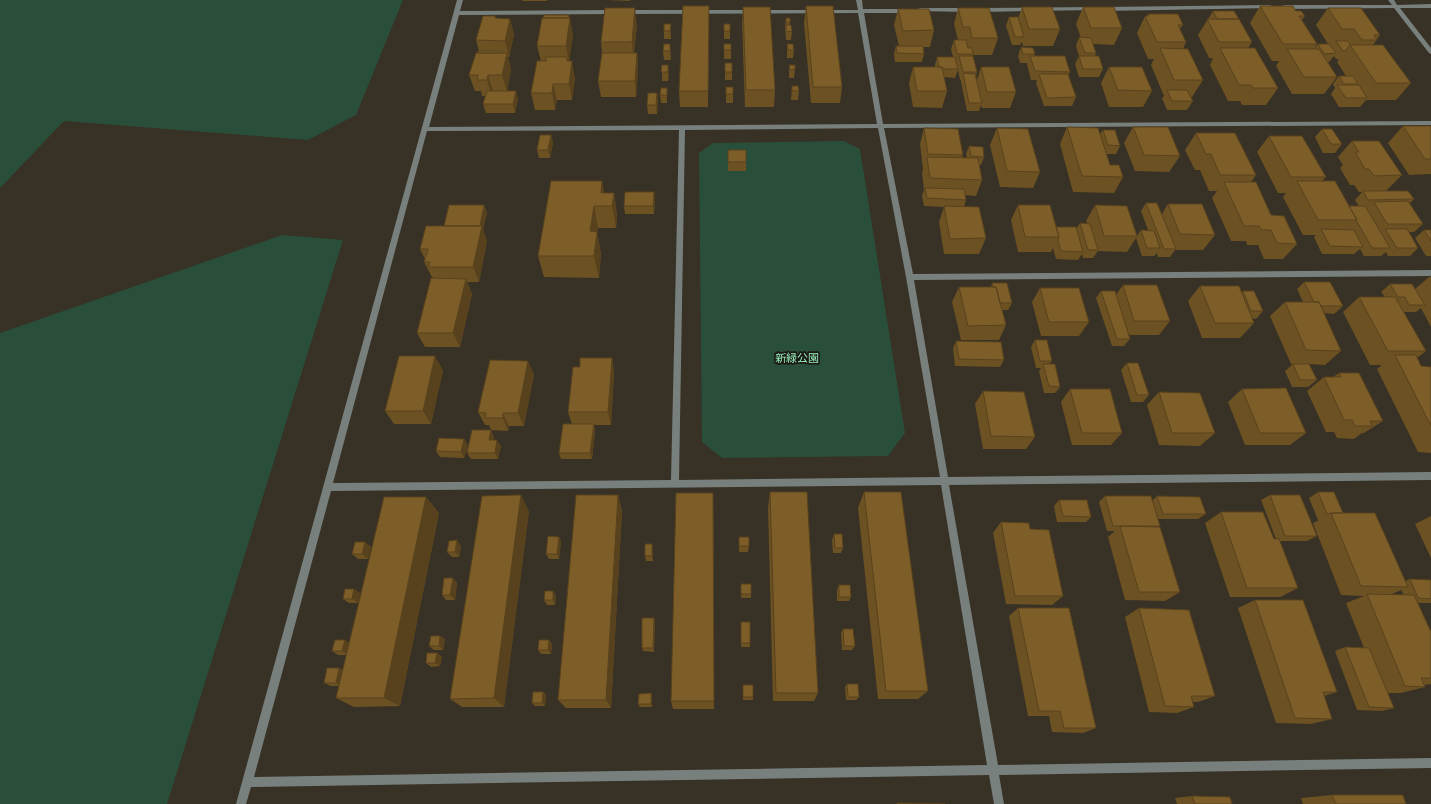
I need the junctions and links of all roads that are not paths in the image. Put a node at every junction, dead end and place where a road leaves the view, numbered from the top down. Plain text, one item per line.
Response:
1 (460, 0) edge
2 (859, 0) edge
3 (1391, 0) edge
4 (1395, 6) junction
5 (1431, 6) edge
6 (861, 11) junction
7 (457, 12) junction
8 (1431, 52) edge
9 (1431, 122) edge
10 (880, 125) junction
11 (682, 127) junction
12 (425, 129) junction
13 (1431, 274) edge
14 (910, 278) junction
15 (1431, 476) edge
16 (943, 481) junction
17 (676, 483) junction
18 (327, 488) junction
19 (1431, 763) edge
20 (993, 771) junction
21 (247, 782) junction
22 (241, 804) edge
23 (999, 804) edge

1 - 7 street
2 - 6 street
3 - 4 street
4 - 5 street
4 - 6 street
4 - 8 street
6 - 7 street
6 - 10 street
7 - 12 street
9 - 10 street
10 - 11 street
10 - 14 street
11 - 12 street
11 - 17 street
12 - 18 street
13 - 14 street
14 - 16 street
15 - 16 street
16 - 17 street
16 - 20 street
17 - 18 street
18 - 21 street
19 - 20 street
20 - 21 street
20 - 23 street
21 - 22 street

